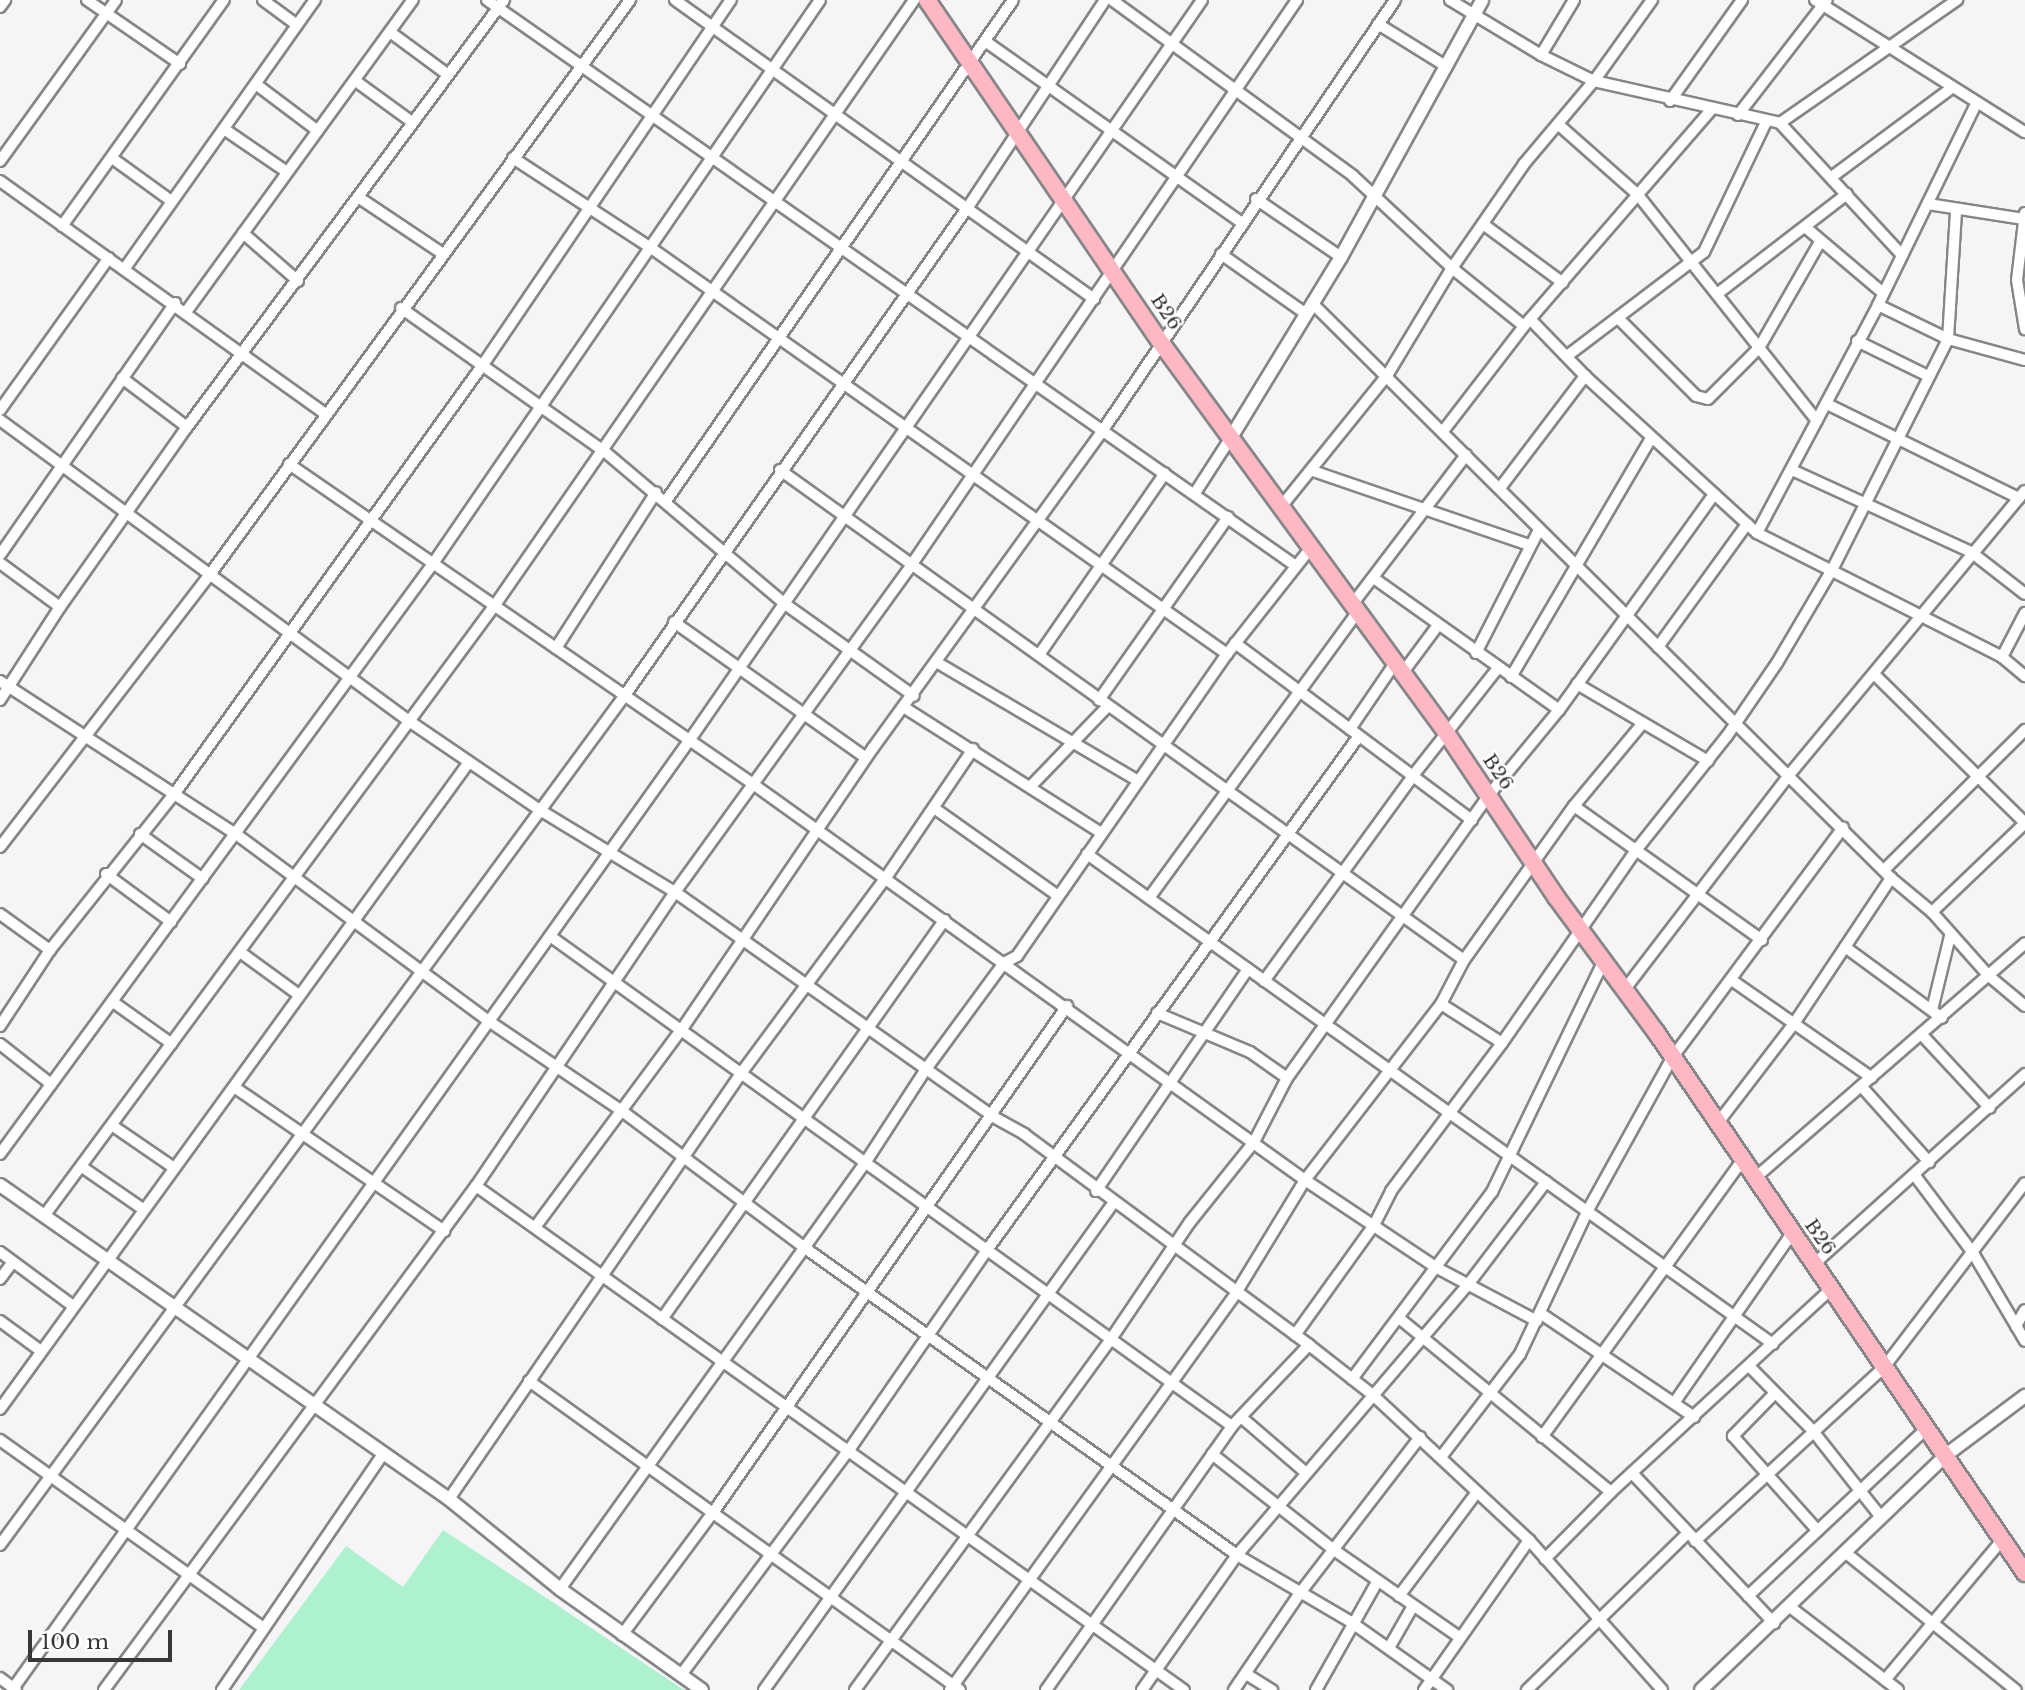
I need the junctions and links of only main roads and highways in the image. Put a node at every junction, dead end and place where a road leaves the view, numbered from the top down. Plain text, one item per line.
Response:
1 (927, 0) edge
2 (2022, 1561) edge

1 - 2 highway, B26

